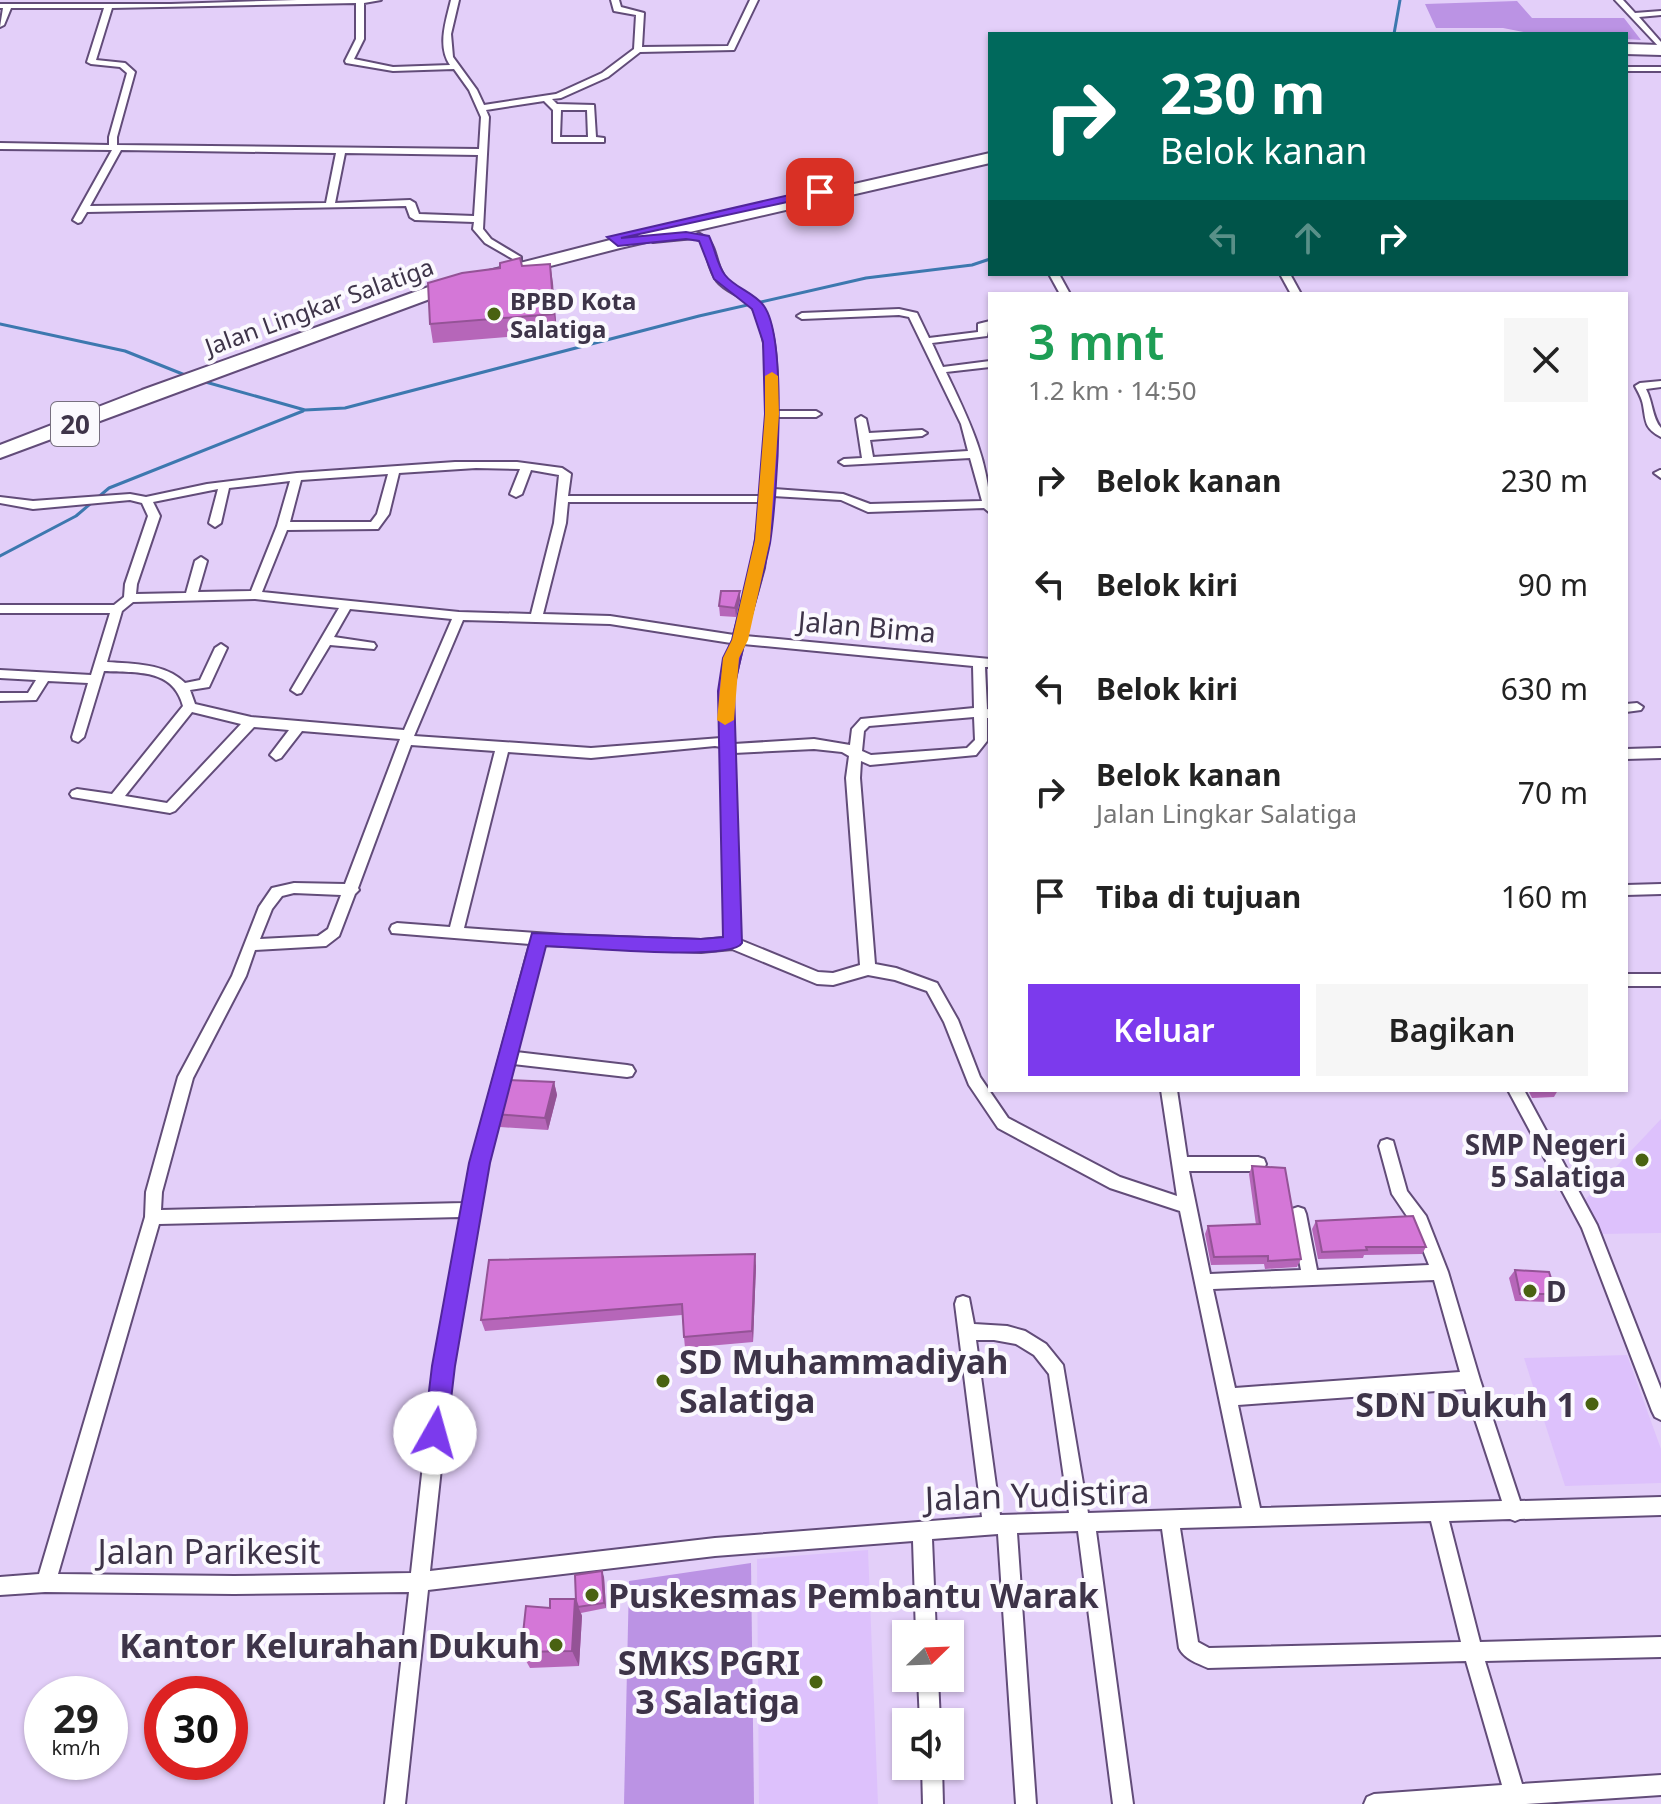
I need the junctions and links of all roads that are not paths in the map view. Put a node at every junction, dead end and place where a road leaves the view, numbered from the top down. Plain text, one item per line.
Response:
1 (377, 0) edge
2 (455, 0) edge
3 (615, 0) edge
4 (754, 0) edge
5 (1619, 0) edge
6 (283, 1) edge
7 (360, 1) edge
8 (109, 5) junction
9 (4, 6) edge
10 (1661, 13) edge
11 (1634, 15) junction
12 (0, 25) edge
13 (1628, 43) edge
14 (1660, 46) edge
15 (1628, 49) edge
16 (638, 50) junction
17 (454, 67) junction
18 (1628, 69) edge
19 (1661, 69) edge
20 (546, 98) junction
21 (555, 107) junction
22 (481, 108) junction
23 (0, 146) edge
24 (115, 147) junction
25 (341, 149) junction
26 (988, 151) edge
27 (481, 152) junction
28 (988, 158) edge
29 (330, 206) junction
30 (85, 209) junction
31 (477, 219) junction
32 (78, 220) dead end
33 (615, 240) junction
34 (560, 253) junction
35 (518, 259) junction
36 (802, 316) dead end
37 (988, 324) edge
38 (926, 341) junction
39 (988, 364) edge
40 (219, 365) junction
41 (941, 370) junction
42 (1661, 384) edge
43 (144, 390) junction
44 (772, 414) junction
45 (816, 414) dead end
46 (861, 419) dead end
47 (922, 433) dead end
48 (1661, 434) edge
49 (864, 437) junction
50 (0, 440) edge
51 (0, 452) edge
52 (976, 454) junction
53 (868, 461) junction
54 (844, 462) dead end
55 (526, 468) junction
56 (394, 470) junction
57 (297, 476) junction
58 (224, 486) junction
59 (516, 494) dead end
60 (766, 496) junction
61 (565, 499) junction
62 (0, 500) edge
63 (146, 500) junction
64 (988, 502) edge
65 (988, 506) edge
66 (215, 523) dead end
67 (283, 526) junction
68 (201, 561) dead end
69 (192, 594) junction
70 (255, 595) junction
71 (130, 598) junction
72 (347, 604) junction
73 (0, 609) edge
74 (117, 609) junction
75 (459, 616) junction
76 (536, 618) junction
77 (326, 640) junction
78 (740, 640) junction
79 (370, 646) dead end
80 (221, 648) dead end
81 (984, 663) edge
82 (96, 672) junction
83 (0, 674) edge
84 (45, 676) junction
85 (184, 687) junction
86 (297, 690) dead end
87 (0, 697) edge
88 (189, 707) junction
89 (984, 713) edge
90 (251, 722) junction
91 (298, 727) junction
92 (78, 737) dead end
93 (407, 738) junction
94 (726, 746) junction
95 (502, 748) junction
96 (1661, 753) edge
97 (857, 754) junction
98 (1628, 754) edge
99 (276, 755) dead end
100 (77, 794) dead end
101 (115, 800) junction
102 (1661, 889) edge
103 (352, 890) junction
104 (1628, 890) edge
105 (397, 929) dead end
106 (456, 931) junction
107 (539, 938) junction
108 (733, 943) junction
109 (250, 945) junction
110 (868, 969) junction
111 (1628, 980) edge
112 (1661, 980) edge
113 (508, 1057) junction
114 (627, 1071) dead end
115 (1169, 1092) edge
116 (1517, 1092) edge
117 (1387, 1146) dead end
118 (1181, 1164) junction
119 (1258, 1164) edge
120 (1187, 1206) junction
121 (470, 1210) junction
122 (1298, 1214) dead end
123 (153, 1217) junction
124 (1440, 1272) junction
125 (1310, 1275) junction
126 (1204, 1282) junction
127 (963, 1304) dead end
128 (966, 1332) junction
129 (1471, 1380) junction
130 (1228, 1397) junction
131 (1661, 1411) edge
132 (1661, 1506) edge
133 (1515, 1512) junction
134 (1438, 1514) junction
135 (1253, 1516) junction
136 (1170, 1521) junction
137 (1083, 1522) junction
138 (1000, 1525) junction
139 (922, 1531) junction
140 (419, 1582) junction
141 (46, 1583) junction
142 (0, 1586) edge
143 (925, 1620) edge
144 (1661, 1647) edge
145 (1472, 1650) junction
146 (932, 1780) edge
147 (1661, 1785) edge
148 (1515, 1795) junction
149 (1403, 1803) edge
150 (395, 1804) edge
151 (933, 1804) edge
152 (1026, 1804) edge
153 (1123, 1804) edge
154 (1374, 1804) edge

1 - 7 street
2 - 17 street
3 - 16 street
4 - 16 street
5 - 11 street
6 - 7 street
6 - 8 street
7 - 17 street
8 - 9 street
8 - 24 street
9 - 12 street
10 - 11 street
11 - 14 street
13 - 14 highway
14 - 15 highway
16 - 20 street
17 - 22 street
18 - 19 street
20 - 21 street
20 - 22 street
21 - 21 street
22 - 27 street
23 - 24 street
24 - 25 street
24 - 30 street
25 - 27 street
25 - 29 street
26 - 33 highway, Jalan Lingkar Salatiga / 20
27 - 31 street
28 - 33 highway, Jalan Lingkar Salatiga / 20
29 - 30 street
29 - 31 street
30 - 32 street
31 - 35 street
33 - 34 highway, Jalan Lingkar Salatiga / 20
33 - 44 street
34 - 35 highway, Jalan Lingkar Salatiga / 20
34 - 40 highway, Jalan Lingkar Salatiga / 20
35 - 40 highway, Jalan Lingkar Salatiga / 20
36 - 38 street
37 - 38 street
38 - 41 street
39 - 41 street
40 - 43 highway, Jalan Lingkar Salatiga / 20
41 - 52 street
42 - 48 street
43 - 50 highway, Jalan Lingkar Salatiga / 20
43 - 51 highway, Jalan Lingkar Salatiga / 20
44 - 45 street
44 - 60 street
46 - 49 street
47 - 49 street
49 - 53 street
52 - 53 street
52 - 64 street
53 - 54 street
55 - 56 street
55 - 59 street
55 - 61 street
56 - 57 street
56 - 67 street
57 - 58 street
57 - 67 street
58 - 63 street
58 - 66 street
60 - 61 street
60 - 65 street
60 - 78 street
61 - 76 street
62 - 63 street
63 - 71 street
67 - 70 street
68 - 69 street
69 - 70 street, Jalan Bima
69 - 71 street, Jalan Bima
70 - 72 street, Jalan Bima
71 - 74 street
72 - 75 street, Jalan Bima
72 - 77 street
73 - 74 street
74 - 82 street
75 - 76 street, Jalan Bima
75 - 93 street
76 - 78 street, Jalan Bima
77 - 79 street
77 - 86 street
78 - 81 street, Jalan Bima
78 - 94 street
80 - 85 street
81 - 89 street
82 - 84 street
82 - 85 street
82 - 92 street
83 - 84 street
84 - 87 street
85 - 88 street
88 - 90 street
88 - 101 street
89 - 97 street
89 - 97 street
90 - 91 street
90 - 101 street
91 - 93 street
91 - 99 street
93 - 95 street
93 - 103 street
94 - 95 street
94 - 97 street
94 - 108 street
95 - 106 street
96 - 98 street
97 - 110 street
100 - 101 street
102 - 104 street
103 - 109 street
103 - 109 street
105 - 106 street
106 - 107 street
107 - 108 street
107 - 113 street
108 - 110 street
109 - 123 street
110 - 120 street
111 - 112 street
113 - 114 street
113 - 121 street
115 - 118 street
116 - 131 street
117 - 124 street
118 - 119 street
118 - 120 street
120 - 126 street
121 - 123 street
121 - 140 street
122 - 125 street
123 - 141 street
124 - 125 street
124 - 129 street
125 - 126 street
126 - 130 street
127 - 128 street
128 - 137 street
128 - 138 street
129 - 130 street
129 - 133 street
130 - 135 street
132 - 133 street, Jalan Yudistira
133 - 134 street, Jalan Yudistira
134 - 135 street, Jalan Yudistira
134 - 145 street
135 - 136 street, Jalan Yudistira
136 - 137 street, Jalan Yudistira
136 - 145 street
137 - 138 street, Jalan Yudistira
137 - 153 street
138 - 139 street, Jalan Yudistira
138 - 152 street
139 - 140 street, Jalan Yudistira
139 - 143 street
140 - 141 street, Jalan Parikesit
140 - 150 street
141 - 142 street, Jalan Parikesit
144 - 145 street
145 - 148 street
146 - 151 street
147 - 148 street
148 - 149 street
149 - 154 street

